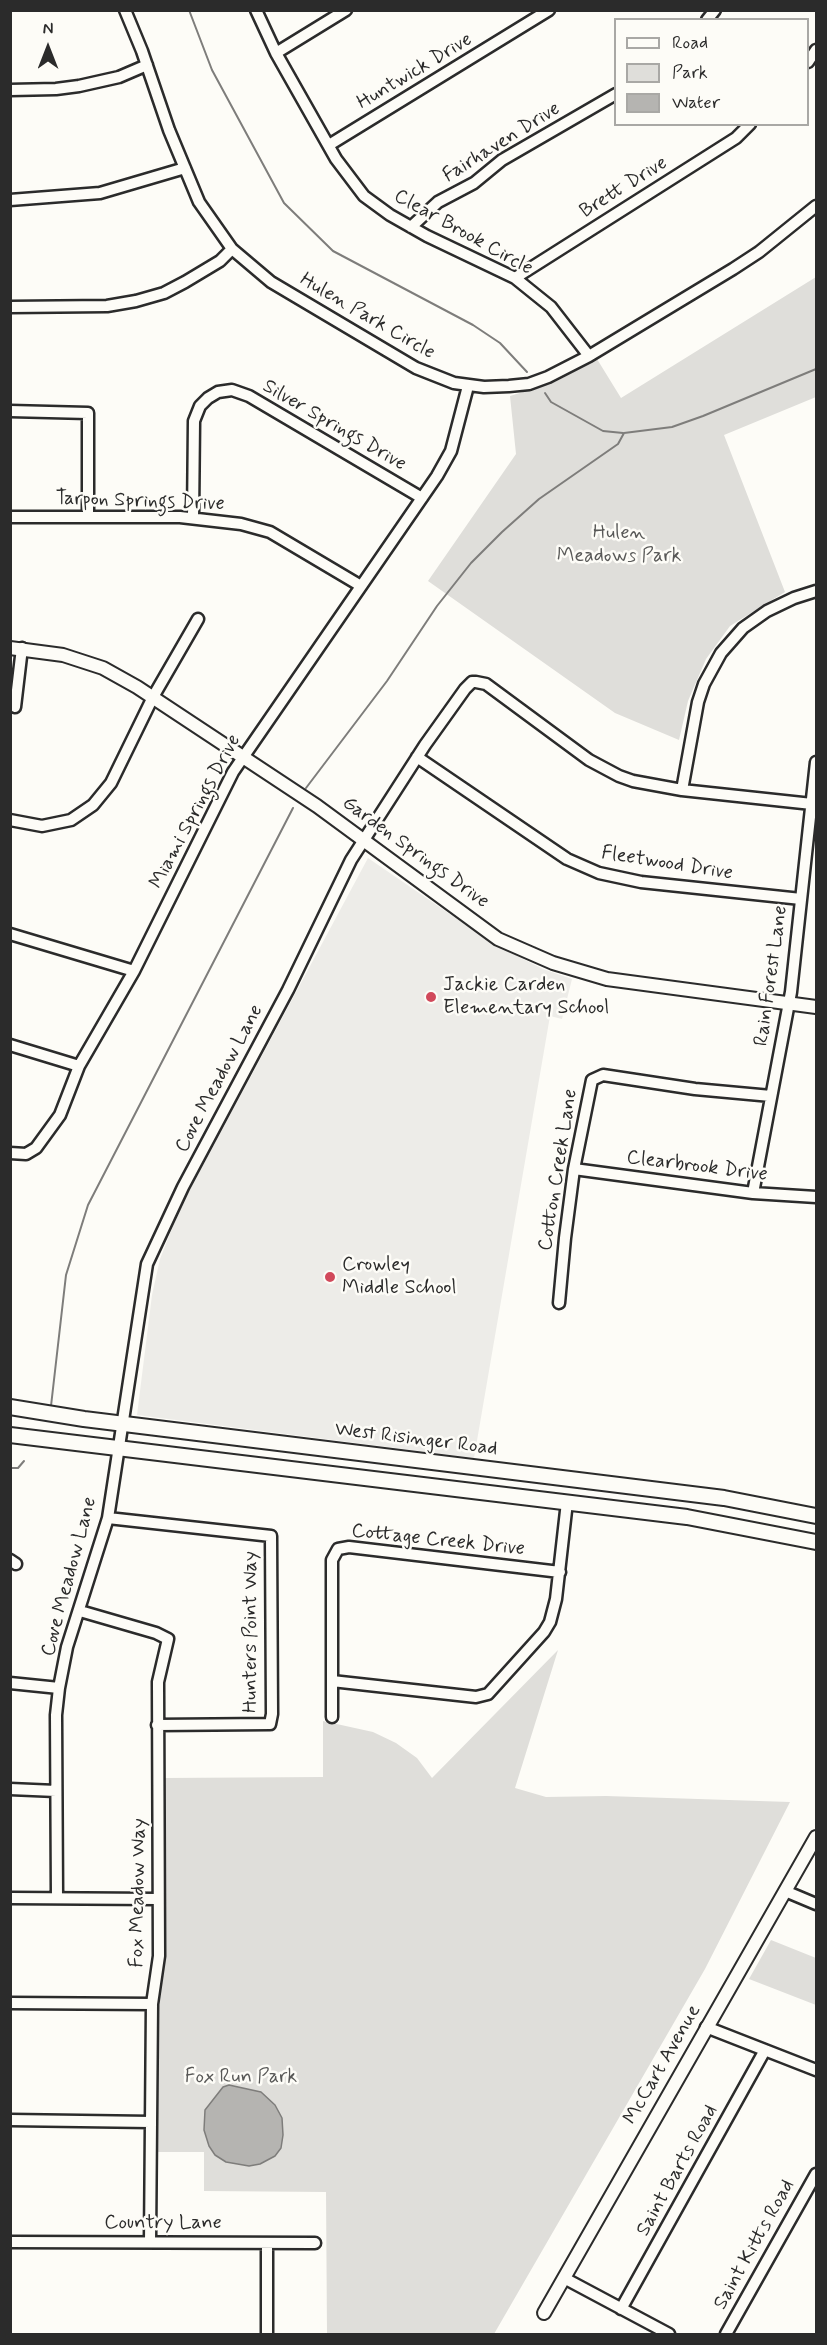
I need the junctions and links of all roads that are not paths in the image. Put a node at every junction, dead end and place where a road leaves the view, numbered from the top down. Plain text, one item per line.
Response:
1 (125, 10) edge
2 (256, 10) edge
3 (346, 10) edge
4 (549, 10) edge
5 (276, 53) junction
6 (147, 65) junction
7 (10, 90) edge
8 (614, 95) edge
9 (748, 126) edge
10 (329, 146) junction
11 (185, 168) junction
12 (10, 200) edge
13 (816, 206) edge
14 (411, 227) junction
15 (232, 249) junction
16 (515, 278) junction
17 (10, 307) edge
18 (589, 356) junction
19 (468, 386) junction
20 (10, 411) edge
21 (422, 498) junction
22 (10, 517) edge
23 (88, 518) junction
24 (193, 518) junction
25 (361, 586) junction
26 (816, 591) edge
27 (198, 619) dead end
28 (16, 648) edge
29 (153, 697) junction
30 (15, 707) dead end
31 (242, 757) junction
32 (417, 757) junction
33 (816, 762) edge
34 (682, 790) junction
35 (812, 804) junction
36 (10, 820) edge
37 (363, 839) junction
38 (801, 899) junction
39 (10, 934) edge
40 (134, 971) junction
41 (789, 1003) junction
42 (816, 1007) edge
43 (10, 1045) edge
44 (79, 1066) junction
45 (771, 1096) junction
46 (10, 1153) edge
47 (574, 1169) junction
48 (753, 1193) junction
49 (816, 1197) edge
50 (559, 1303) dead end
51 (10, 1407) edge
52 (123, 1423) junction
53 (10, 1435) edge
54 (118, 1449) junction
55 (570, 1480) junction
56 (567, 1502) junction
57 (816, 1516) edge
58 (108, 1518) junction
59 (816, 1542) edge
60 (560, 1572) junction
61 (80, 1611) junction
62 (332, 1681) junction
63 (10, 1683) edge
64 (59, 1688) junction
65 (332, 1717) dead end
66 (157, 1725) junction
67 (10, 1789) edge
68 (56, 1791) junction
69 (816, 1837) edge
70 (785, 1891) junction
71 (10, 1898) edge
72 (57, 1898) junction
73 (158, 1899) junction
74 (816, 1904) edge
75 (10, 2002) edge
76 (152, 2004) junction
77 (706, 2027) junction
78 (765, 2050) junction
79 (816, 2070) edge
80 (10, 2120) edge
81 (151, 2122) junction
82 (816, 2174) edge
83 (10, 2242) edge
84 (150, 2242) junction
85 (267, 2243) junction
86 (315, 2243) dead end
87 (564, 2278) junction
88 (621, 2309) junction
89 (544, 2313) dead end
90 (267, 2334) edge
91 (669, 2334) edge
92 (726, 2334) edge

1 - 6 street, Hulen Park Circle
2 - 5 street, Clear Brook Circle
3 - 5 street
4 - 10 street, Huntwick Drive
5 - 10 street, Clear Brook Circle
6 - 7 street
6 - 11 street, Hulen Park Circle
8 - 14 street, Fairhaven Drive
9 - 16 street, Brett Drive
10 - 14 street, Clear Brook Circle
11 - 12 street
11 - 15 street, Hulen Park Circle
13 - 18 street, Hulen Park Circle
14 - 16 street, Clear Brook Circle
15 - 17 street
15 - 19 street, Hulen Park Circle
16 - 18 street, Clear Brook Circle
18 - 19 street, Hulen Park Circle
19 - 21 street, Miami Springs Drive
20 - 23 street
21 - 24 street, Silver Springs Drive
21 - 25 street, Miami Springs Drive
22 - 23 street, Tarpon Springs Drive
23 - 24 street, Tarpon Springs Drive
24 - 25 street, Tarpon Springs Drive
25 - 31 street, Miami Springs Drive
26 - 34 street
27 - 29 street
28 - 29 street, Garden Springs Drive
28 - 30 street, Garden Springs Drive
29 - 31 street, Garden Springs Drive
29 - 36 street
31 - 37 street, Garden Springs Drive
31 - 40 street, Miami Springs Drive
32 - 34 street, Cove Meadow Lane
32 - 37 street, Cove Meadow Lane
32 - 38 street, Fleetwood Drive
33 - 35 street, Rain Forest Lane
34 - 35 street, Cove Meadow Lane
35 - 38 street, Rain Forest Lane
37 - 41 street, Garden Springs Drive
37 - 52 street, Cove Meadow Lane
38 - 41 street, Rain Forest Lane
39 - 40 street
40 - 44 street, Miami Springs Drive
41 - 42 street, Garden Springs Drive
41 - 45 street, Rain Forest Lane
43 - 44 street
44 - 46 street, Miami Springs Drive
45 - 47 street, Cotton Creek Lane
45 - 48 street, Rain Forest Lane
47 - 48 street, Clearbrook Drive
47 - 50 street, Cotton Creek Lane
48 - 49 street, Clearbrook Drive
51 - 52 main road, West Risinger Road
52 - 54 street, Cove Meadow Lane
52 - 55 main road, West Risinger Road
53 - 54 main road
54 - 56 main road
54 - 58 street, Cove Meadow Lane
55 - 56 main road
55 - 57 main road, West Risinger Road
56 - 59 main road
56 - 60 street
58 - 61 street, Cove Meadow Lane
58 - 66 street, Hunters Point Way
60 - 62 street
60 - 62 street, Cottage Creek Drive
61 - 64 street, Cove Meadow Lane
61 - 66 street, Fox Meadow Way
62 - 65 street, Cottage Creek Drive
63 - 64 street
64 - 68 street, Cove Meadow Lane
66 - 73 street, Fox Meadow Way
67 - 68 street
68 - 72 street, Cove Meadow Lane
69 - 70 street, McCart Avenue
70 - 74 street
70 - 77 street, McCart Avenue
71 - 72 street
72 - 73 street
73 - 76 street, Fox Meadow Way
75 - 76 street
76 - 81 street, Fox Meadow Way
77 - 78 street
77 - 87 street, McCart Avenue
78 - 79 street
78 - 88 street, Saint Barts Road
80 - 81 street
81 - 84 street, Fox Meadow Way
82 - 92 street, Saint Kitts Road
83 - 84 street, Country Lane
84 - 85 street, Country Lane
85 - 86 street, Country Lane
85 - 90 street
87 - 88 street
87 - 89 street, McCart Avenue
88 - 91 street

